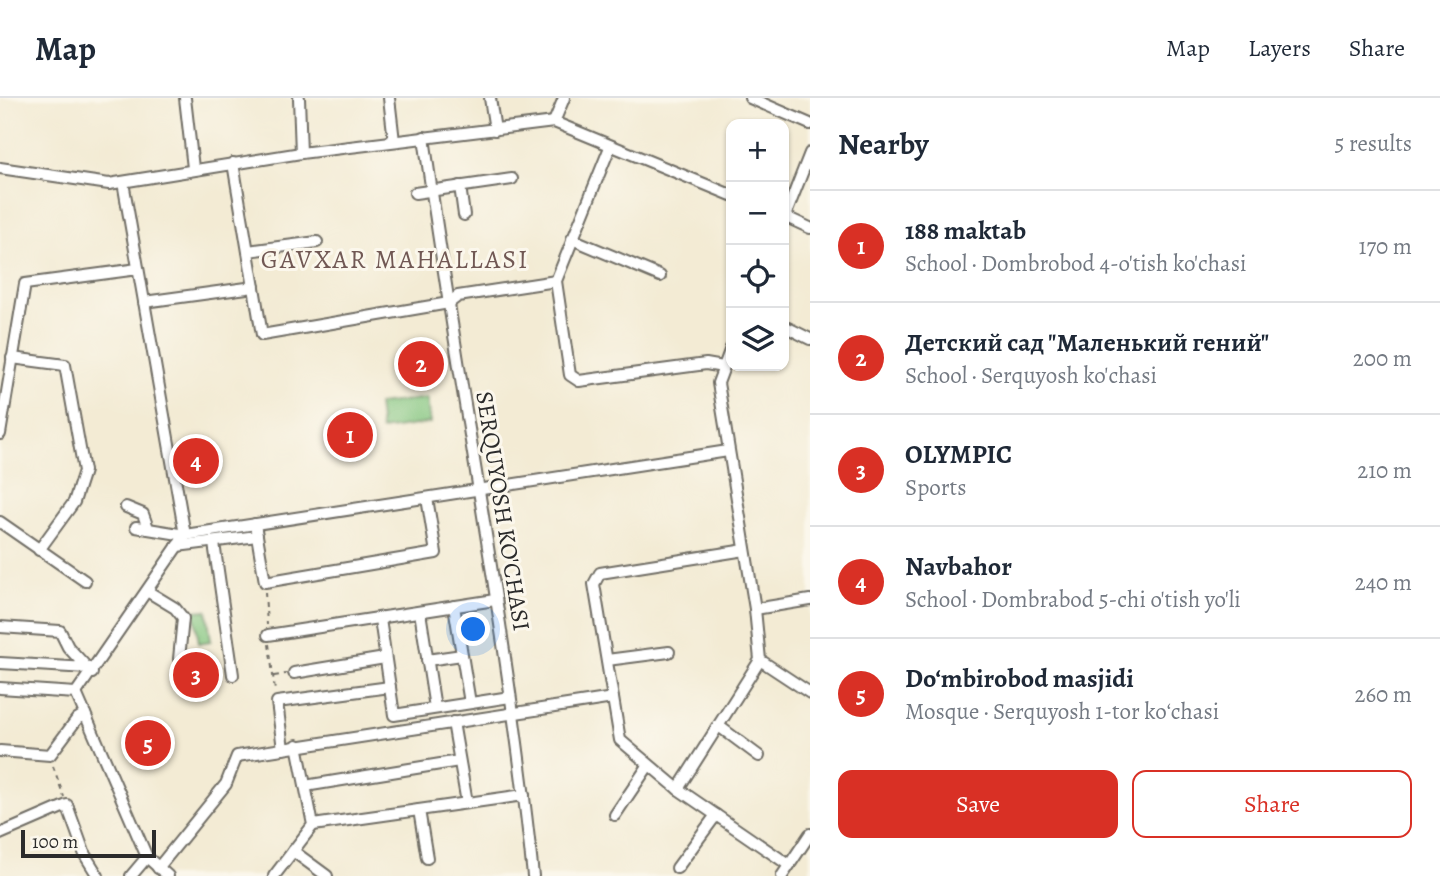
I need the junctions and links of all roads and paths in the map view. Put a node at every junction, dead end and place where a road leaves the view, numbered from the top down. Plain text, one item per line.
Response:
1 (185, 98) edge
2 (299, 98) edge
3 (389, 98) edge
4 (490, 98) edge
5 (564, 98) edge
6 (750, 98) edge
7 (554, 122) junction
8 (810, 124) edge
9 (495, 130) junction
10 (424, 137) junction
11 (394, 141) junction
12 (610, 147) junction
13 (301, 153) junction
14 (810, 153) edge
15 (233, 163) junction
16 (193, 168) junction
17 (0, 169) edge
18 (512, 179) dead end
19 (123, 181) junction
20 (460, 187) junction
21 (432, 191) junction
22 (415, 193) dead end
23 (726, 193) edge
24 (789, 205) edge
25 (464, 215) dead end
26 (789, 219) edge
27 (810, 228) edge
28 (572, 239) junction
29 (317, 242) dead end
30 (247, 251) junction
31 (138, 269) junction
32 (660, 276) dead end
33 (556, 281) junction
34 (254, 287) junction
35 (144, 302) junction
36 (449, 303) junction
37 (789, 328) edge
38 (810, 339) edge
39 (12, 358) junction
40 (726, 360) edge
41 (723, 367) junction
42 (3, 397) edge
43 (0, 434) edge
44 (728, 451) junction
45 (478, 490) junction
46 (427, 498) junction
47 (126, 507) dead end
48 (255, 524) junction
49 (136, 527) dead end
50 (2, 528) edge
51 (148, 528) junction
52 (185, 535) junction
53 (257, 537) junction
54 (214, 543) junction
55 (177, 546) junction
56 (39, 550) junction
57 (745, 550) junction
58 (85, 581) dead end
59 (265, 582) junction
60 (147, 591) junction
61 (495, 600) junction
62 (810, 600) edge
63 (454, 607) junction
64 (755, 609) junction
65 (420, 612) junction
66 (380, 619) junction
67 (0, 627) edge
68 (268, 635) junction
69 (669, 652) dead end
70 (462, 655) junction
71 (386, 658) junction
72 (179, 659) dead end
73 (427, 660) junction
74 (607, 660) junction
75 (760, 660) junction
76 (0, 663) edge
77 (90, 671) junction
78 (294, 673) joint
79 (233, 675) dead end
80 (274, 676) junction
81 (390, 687) junction
82 (0, 688) edge
83 (75, 693) junction
84 (810, 693) edge
85 (510, 697) junction
86 (613, 698) junction
87 (277, 702) junction
88 (470, 703) junction
89 (435, 708) junction
90 (513, 713) junction
91 (85, 714) junction
92 (453, 722) junction
93 (720, 727) junction
94 (296, 745) junction
95 (283, 749) dead end
96 (0, 751) edge
97 (50, 755) junction
98 (759, 756) dead end
99 (459, 761) junction
100 (648, 766) junction
101 (305, 786) junction
102 (678, 789) junction
103 (524, 795) junction
104 (467, 803) junction
105 (67, 805) junction
106 (419, 810) junction
107 (615, 815) dead end
108 (716, 815) junction
109 (313, 825) junction
110 (0, 834) edge
111 (810, 834) edge
112 (293, 851) junction
113 (147, 857) junction
114 (427, 858) dead end
115 (789, 865) junction
116 (158, 868) junction
117 (677, 868) dead end
118 (97, 876) edge
119 (131, 876) edge
120 (168, 876) edge
121 (274, 876) edge
122 (327, 876) edge
123 (533, 876) edge
124 (782, 876) edge

1 - 16 street
2 - 13 street
3 - 11 street
4 - 9 street
5 - 7 street
6 - 8 street
7 - 9 street
7 - 12 street
9 - 10 street
10 - 11 street
10 - 21 street, SERQUYOSH KO'CHASI
11 - 13 street
12 - 23 street
12 - 28 street
13 - 15 street
14 - 24 street
15 - 16 street
15 - 30 street
16 - 19 street
17 - 19 street
18 - 20 street
19 - 31 street
20 - 21 street
20 - 25 street
21 - 22 street
21 - 36 street, SERQUYOSH KO'CHASI
26 - 27 street
28 - 32 street
28 - 33 street
29 - 30 street
30 - 34 street
31 - 35 street
31 - 39 street
33 - 36 street
33 - 41 street
34 - 35 street
34 - 36 street
35 - 52 street
36 - 45 street, SERQUYOSH KO'CHASI
37 - 38 street
39 - 42 street
39 - 56 street
40 - 41 street
41 - 44 street
42 - 43 street
44 - 45 street
44 - 57 street
45 - 46 street
45 - 61 street, SERQUYOSH KO'CHASI
46 - 48 street
46 - 59 street
47 - 51 street
48 - 52 street
48 - 53 street
49 - 51 street
50 - 56 street
51 - 52 street
52 - 55 street
53 - 54 street
53 - 59 street
54 - 55 street
54 - 79 street
55 - 60 street
56 - 58 street
57 - 64 street
57 - 74 street
59 - 68 path
60 - 72 street
60 - 77 street
61 - 63 street
61 - 85 street, SERQUYOSH KO'CHASI
62 - 64 street
63 - 65 street
63 - 70 street
64 - 75 street
65 - 66 street
65 - 73 street
66 - 68 street
66 - 71 street
67 - 77 street
68 - 80 path
69 - 74 street
70 - 73 street
70 - 88 street
71 - 78 street
71 - 81 street
73 - 89 street
74 - 86 street
75 - 84 street
75 - 93 street
76 - 77 street
77 - 83 street
78 - 80 path
80 - 87 path
81 - 87 street
81 - 89 street
82 - 83 street
83 - 91 street
85 - 88 street
85 - 90 street, SERQUYOSH KO'CHASI
86 - 90 street
86 - 100 street
87 - 95 street
88 - 89 street
90 - 92 street
90 - 103 street, SERQUYOSH KO'CHASI
91 - 97 street
91 - 113 street
92 - 94 street
92 - 99 street
93 - 98 street
93 - 102 street
94 - 101 street
94 - 116 street
96 - 97 street
97 - 105 path
99 - 101 street
99 - 104 street
100 - 102 street
100 - 107 street
101 - 109 street
102 - 108 street
103 - 104 street
103 - 123 street, SERQUYOSH KO'CHASI
104 - 106 street
105 - 110 street
105 - 118 street
106 - 109 street
106 - 114 street
108 - 115 street
108 - 117 street
109 - 112 street
111 - 115 street
112 - 121 street
112 - 122 street
113 - 116 street
113 - 119 street
115 - 124 street
116 - 120 street

